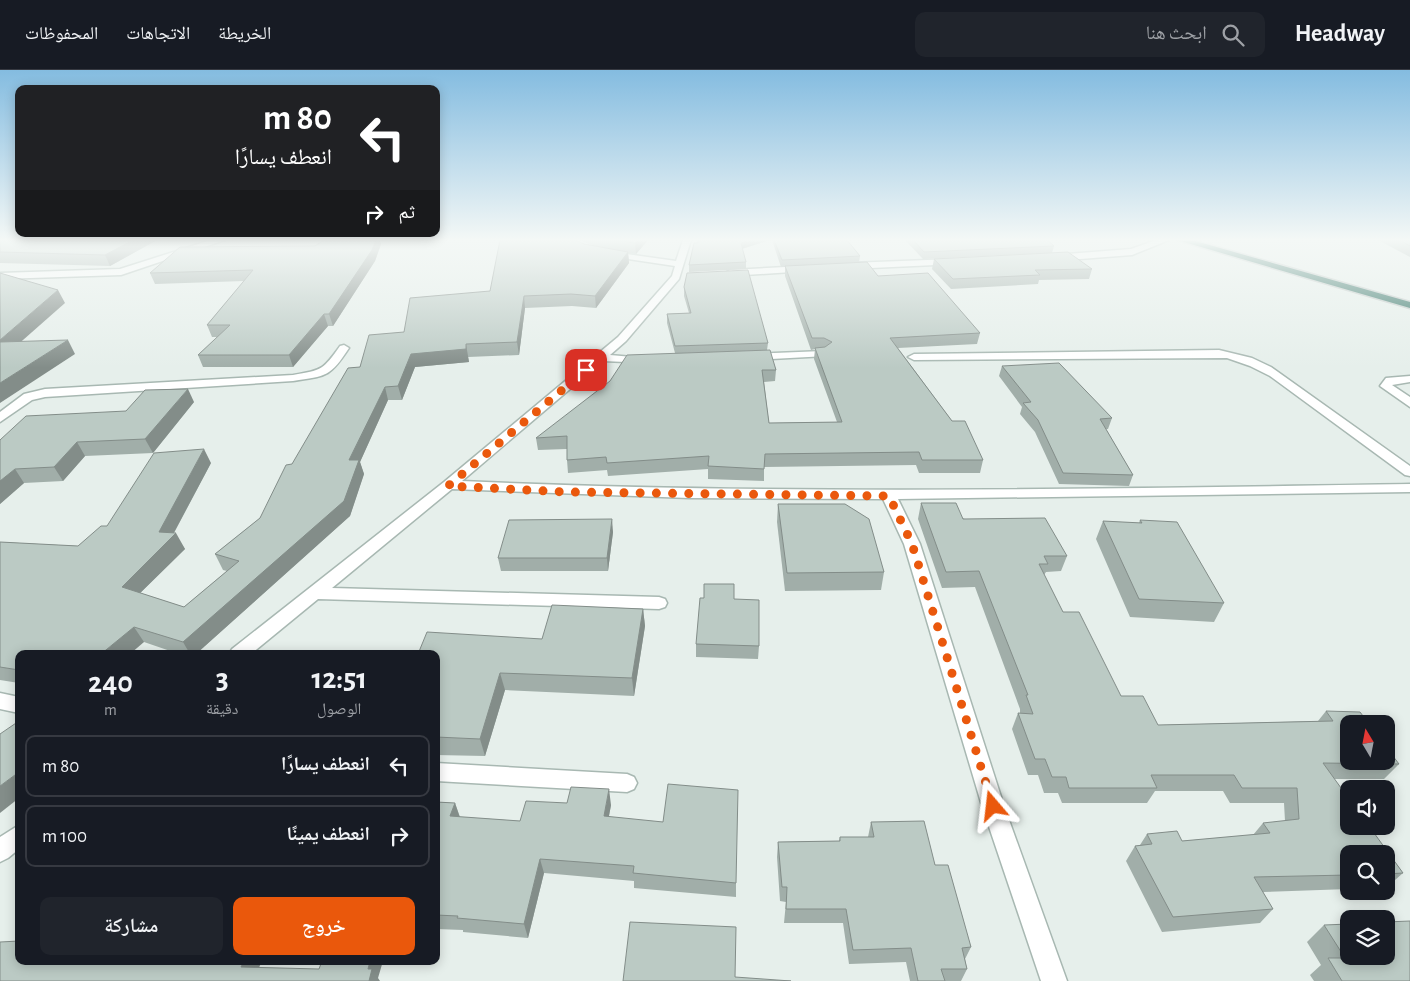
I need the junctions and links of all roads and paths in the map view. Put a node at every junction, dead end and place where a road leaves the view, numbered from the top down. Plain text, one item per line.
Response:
1 (671, 283) edge
2 (1331, 283) edge
3 (1368, 283) edge
4 (1410, 294) edge
5 (1410, 305) edge
6 (344, 348) dead end
7 (823, 354) edge
8 (600, 357) junction
9 (914, 357) dead end
10 (744, 358) edge
11 (656, 362) edge
12 (1410, 379) edge
13 (1410, 403) edge
14 (0, 418) edge
15 (1410, 472) edge
16 (448, 486) junction
17 (1410, 488) edge
18 (889, 496) junction
19 (315, 593) junction
20 (659, 602) dead end
21 (243, 650) edge
22 (0, 701) edge
23 (15, 704) edge
24 (440, 772) edge
25 (627, 783) dead end
26 (15, 838) edge
27 (0, 851) edge
28 (1054, 981) edge

1 - 8 street
2 - 5 highway
3 - 4 highway
6 - 14 street
7 - 10 street
8 - 11 street
8 - 16 street
9 - 15 street
12 - 13 street
16 - 18 street
16 - 19 street
17 - 18 street
18 - 28 street
19 - 20 street
19 - 21 street
22 - 23 street
24 - 25 street
26 - 27 street

